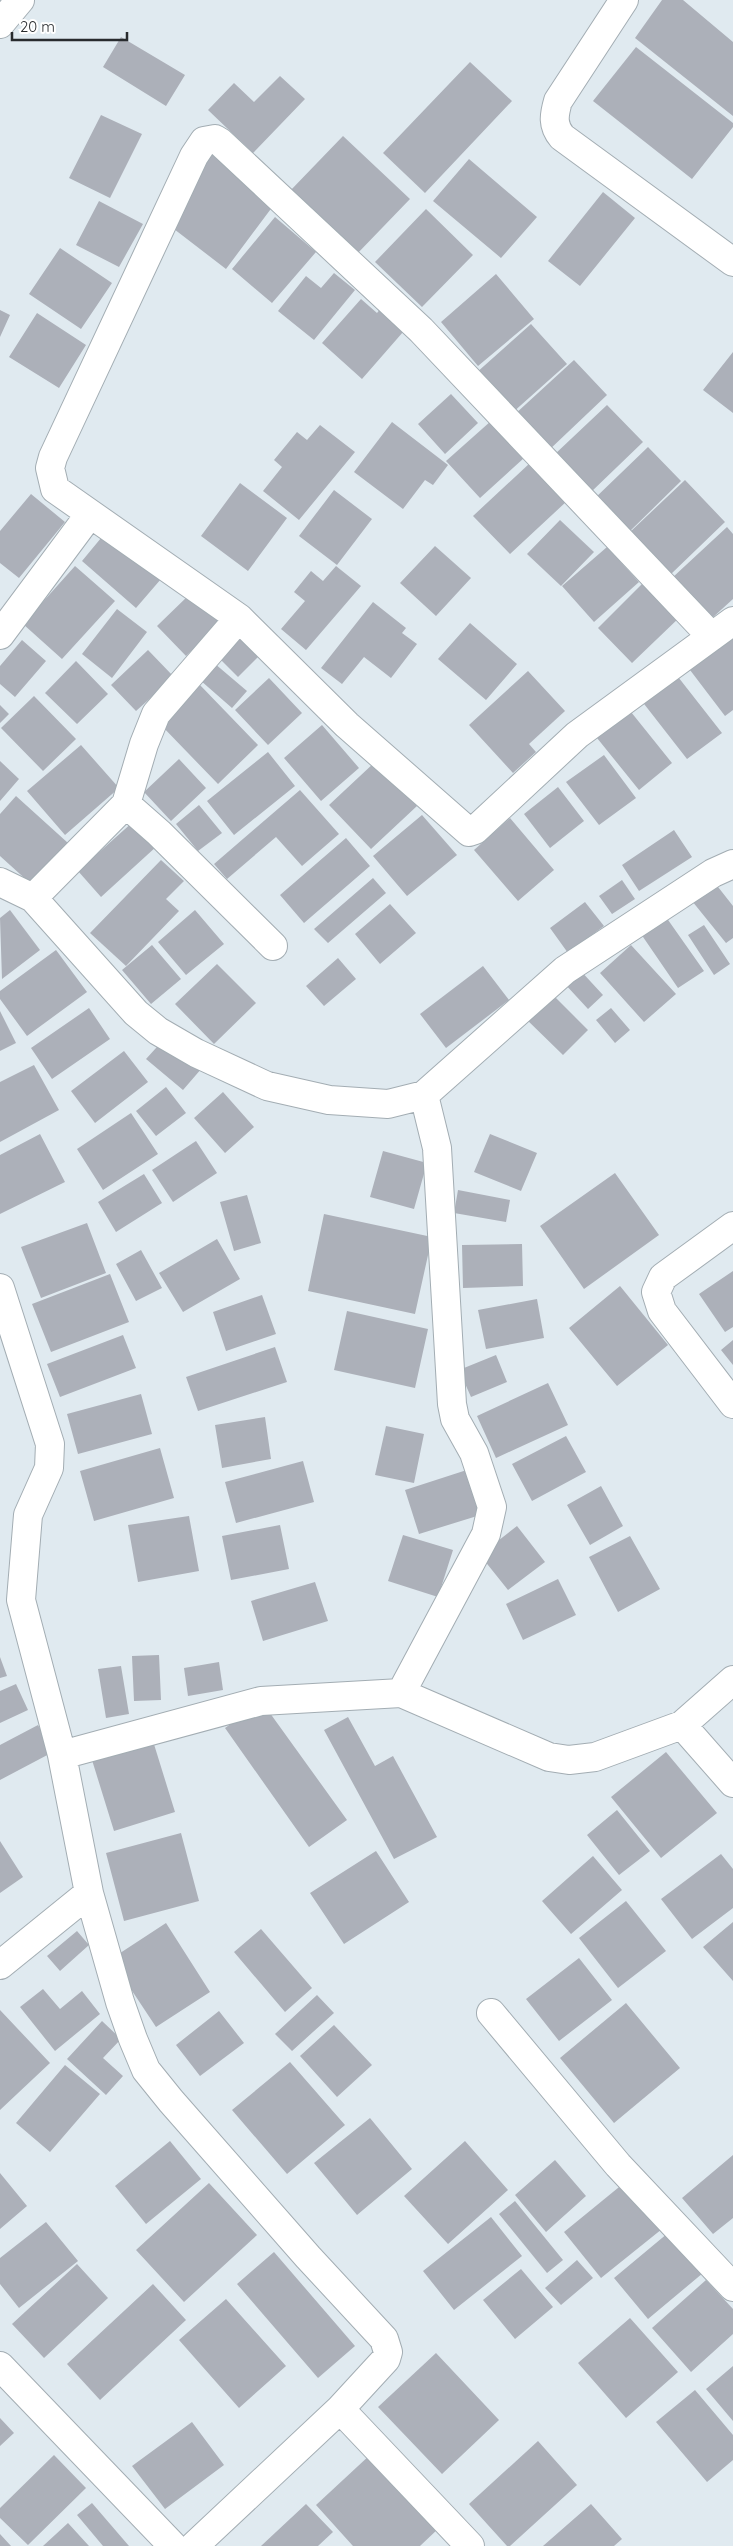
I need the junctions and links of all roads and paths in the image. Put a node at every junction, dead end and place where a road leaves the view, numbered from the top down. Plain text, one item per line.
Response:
1 (20, 0) edge
2 (624, 0) edge
3 (0, 24) edge
4 (733, 262) edge
5 (90, 514) junction
6 (239, 618) junction
7 (722, 628) edge
8 (0, 635) edge
9 (126, 804) junction
10 (733, 864) edge
11 (0, 882) edge
12 (32, 898) junction
13 (273, 946) dead end
14 (424, 1094) junction
15 (733, 1226) edge
16 (0, 1288) edge
17 (733, 1404) edge
18 (11, 1600) edge
19 (733, 1680) edge
20 (401, 1692) junction
21 (682, 1725) junction
22 (62, 1755) junction
23 (733, 1783) edge
24 (89, 1893) junction
25 (0, 1965) edge
26 (491, 2013) dead end
27 (733, 2288) edge
28 (0, 2366) edge
29 (340, 2409) junction
30 (173, 2546) edge
31 (194, 2546) edge
32 (470, 2546) edge

1 - 3 street
2 - 4 street
5 - 6 street
5 - 7 street
5 - 8 street
6 - 7 street
6 - 9 street
9 - 12 street
9 - 13 street
10 - 14 street
11 - 12 street
12 - 14 street
14 - 20 street
15 - 17 street
16 - 18 street
18 - 22 street
19 - 21 street
20 - 21 street
20 - 22 street
21 - 23 street
22 - 24 street
24 - 25 street
24 - 29 street
26 - 27 street
28 - 30 street
29 - 31 street
29 - 32 street

